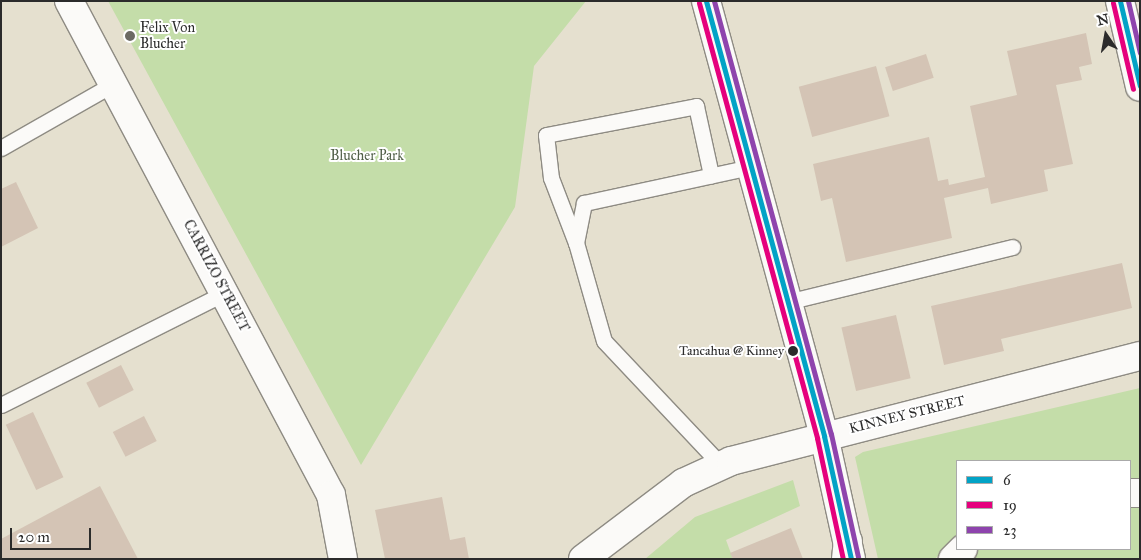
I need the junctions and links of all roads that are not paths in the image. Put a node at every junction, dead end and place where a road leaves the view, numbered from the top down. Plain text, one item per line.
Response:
1 (69, 1) edge
2 (706, 1) edge
3 (1129, 17) edge
4 (113, 84) junction
5 (1140, 87) edge
6 (1, 148) edge
7 (751, 167) junction
8 (711, 175) junction
9 (576, 243) junction
10 (1012, 247) dead end
11 (225, 293) junction
12 (787, 302) junction
13 (1140, 356) edge
14 (1, 405) edge
15 (824, 436) junction
16 (721, 466) junction
17 (962, 550) edge
18 (849, 553) edge
19 (343, 559) edge
20 (583, 559) edge
21 (953, 559) edge

1 - 4 street, CARRIZO STREET
2 - 7 street
3 - 5 street
4 - 6 lane
4 - 11 street, CARRIZO STREET
7 - 8 lane
7 - 12 street
8 - 9 lane
8 - 9 lane
9 - 16 lane
10 - 12 lane
11 - 14 lane
11 - 19 street, CARRIZO STREET
12 - 15 street
13 - 15 street, KINNEY STREET
15 - 16 street, KINNEY STREET
15 - 18 street
16 - 20 street, KINNEY STREET
17 - 21 street

